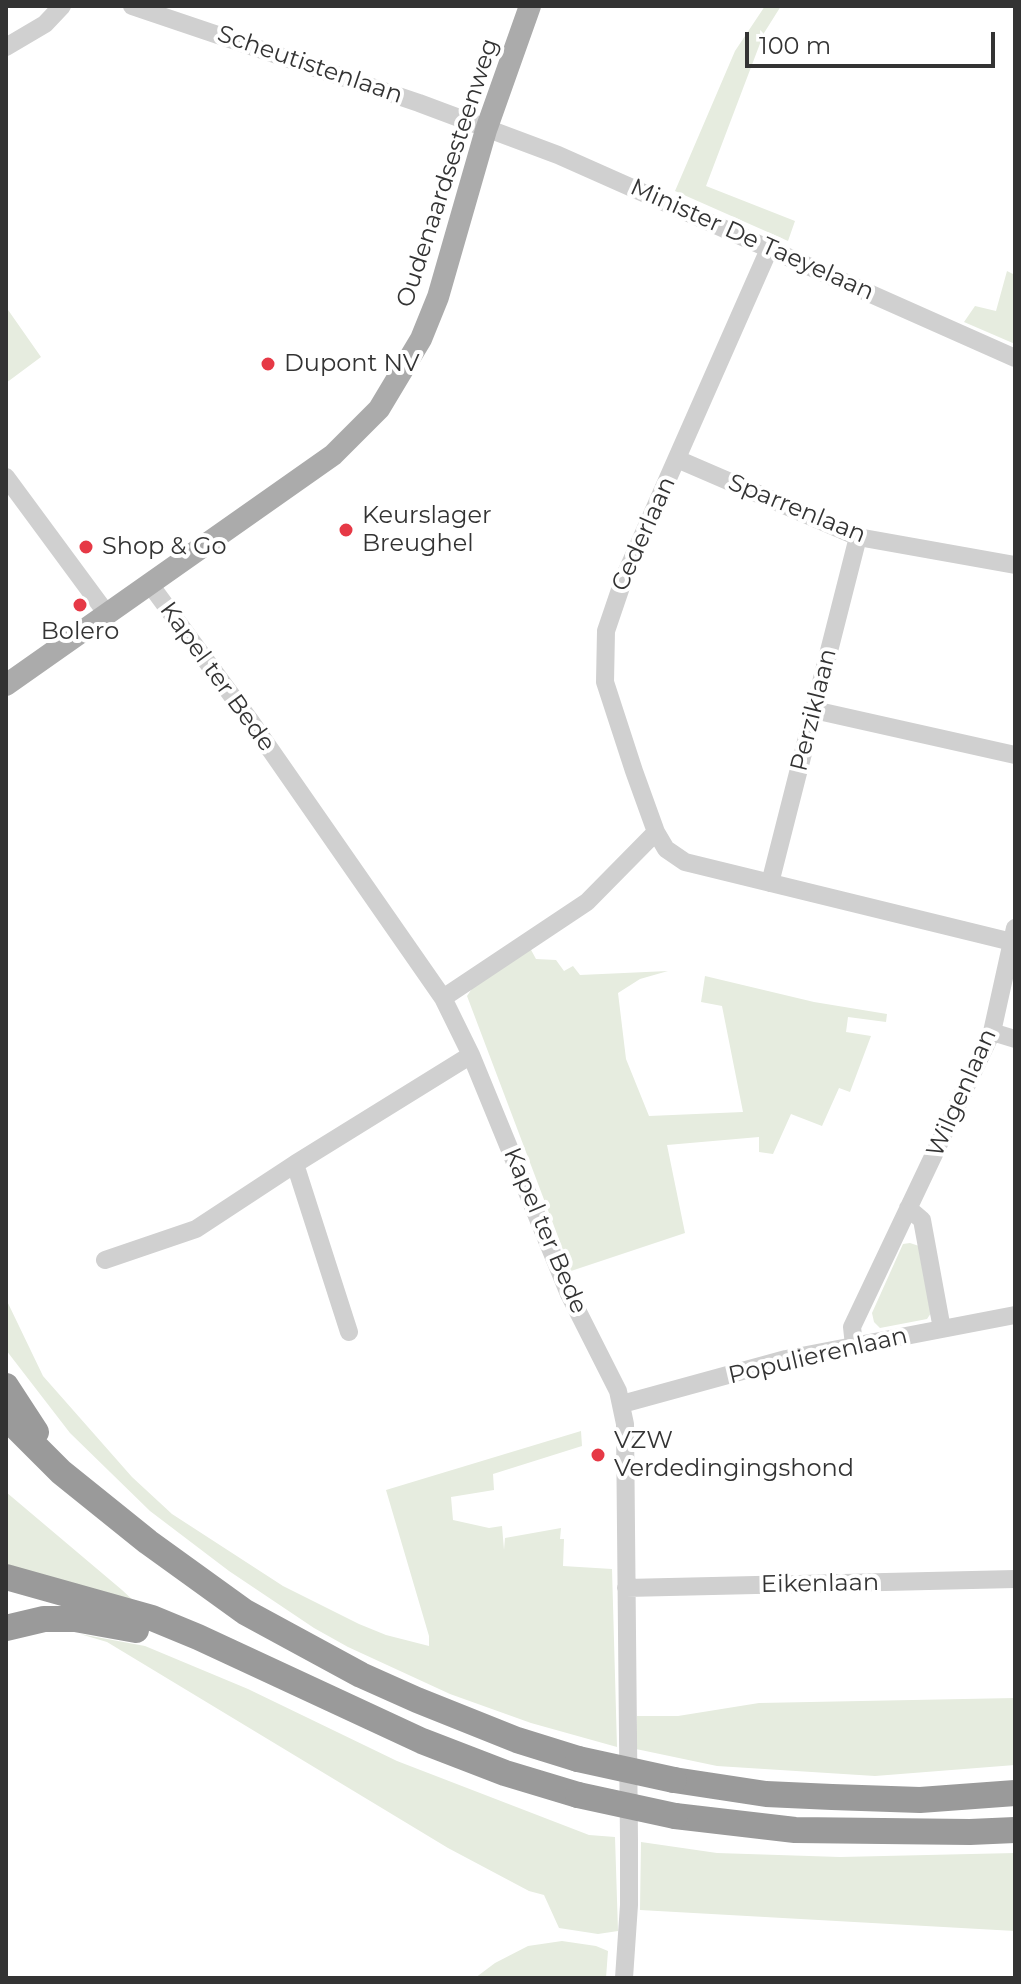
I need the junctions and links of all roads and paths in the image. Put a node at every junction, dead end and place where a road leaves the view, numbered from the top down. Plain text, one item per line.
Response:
1 (62, 6) edge
2 (132, 6) edge
3 (530, 6) edge
4 (6, 47) edge
5 (486, 130) junction
6 (770, 247) junction
7 (1015, 358) edge
8 (677, 459) junction
9 (6, 477) edge
10 (858, 537) junction
11 (1015, 565) edge
12 (149, 583) junction
13 (107, 614) junction
14 (6, 685) edge
15 (814, 710) junction
16 (1015, 755) edge
17 (656, 832) junction
18 (770, 883) junction
19 (1013, 935) edge
20 (443, 998) junction
21 (992, 1032) junction
22 (1015, 1039) edge
23 (471, 1055) junction
24 (295, 1164) junction
25 (908, 1208) junction
26 (105, 1260) dead end
27 (1015, 1315) edge
28 (942, 1329) junction
29 (349, 1332) dead end
30 (854, 1345) junction
31 (6, 1386) edge
32 (622, 1404) junction
33 (6, 1417) edge
34 (61, 1472) junction
35 (6, 1577) edge
36 (1015, 1579) edge
37 (626, 1588) junction
38 (6, 1628) edge
39 (270, 1671) junction
40 (1015, 1793) edge
41 (1015, 1830) edge
42 (624, 1978) edge

1 - 4 street
2 - 5 street, Scheutistenlaan
3 - 5 main road, Oudenaardsesteenweg
5 - 6 street, Minister De Taeyelaan
5 - 12 main road, Oudenaardsesteenweg
6 - 7 street, Minister De Taeyelaan
6 - 8 street, Cederlaan
8 - 10 street, Sparrenlaan
8 - 17 street, Cederlaan
9 - 13 street
10 - 11 street, Sparrenlaan
10 - 15 street, Perziklaan
12 - 13 main road, Oudenaardsesteenweg
12 - 20 street, Kapel ter Bede
13 - 14 main road, Oudenaardsesteenweg
15 - 16 street
15 - 18 street, Perziklaan
17 - 18 street, Cederlaan
17 - 20 street
18 - 19 street, Cederlaan
19 - 21 street, Wilgenlaan
20 - 23 street, Kapel ter Bede
21 - 22 street
21 - 25 street, Wilgenlaan
23 - 24 street
23 - 32 street, Kapel ter Bede
24 - 26 street
24 - 29 street
25 - 28 street
25 - 30 street, Wilgenlaan
27 - 28 street, Populierenlaan
28 - 30 street, Populierenlaan
30 - 32 street, Populierenlaan
31 - 34 highway
32 - 37 street, Kapel ter Bede
33 - 34 highway
34 - 40 highway, bridge
35 - 39 highway
36 - 37 street, Eikenlaan
37 - 42 street, Kapel ter Bede
38 - 39 highway
39 - 41 highway, bridge

